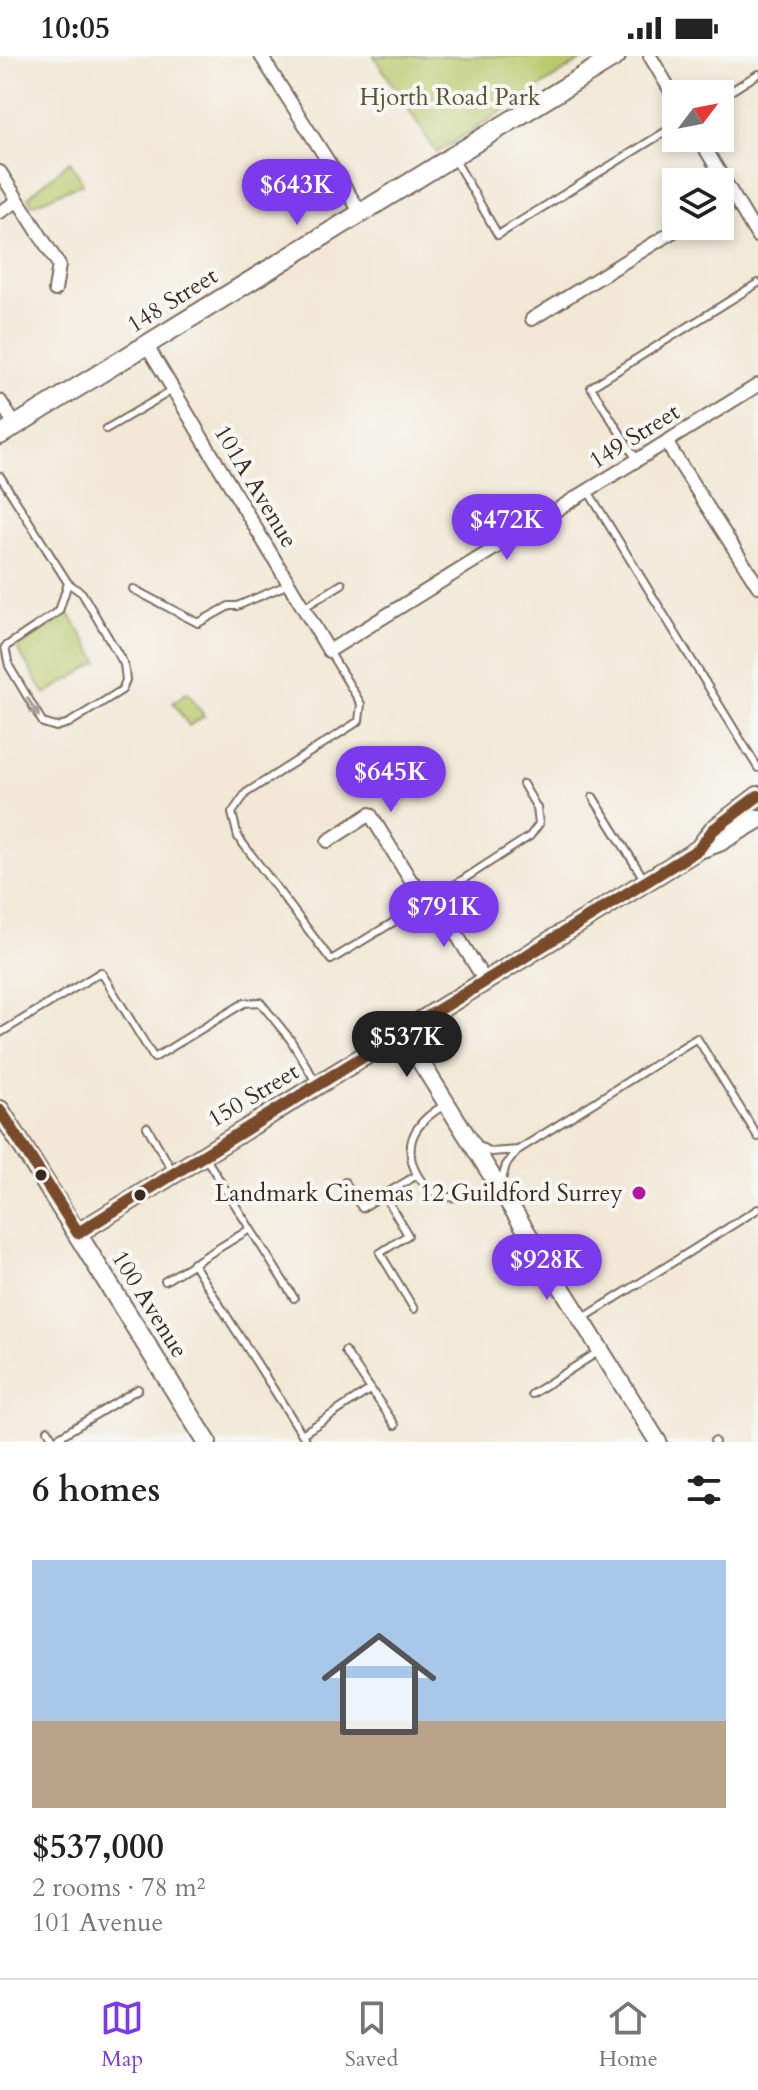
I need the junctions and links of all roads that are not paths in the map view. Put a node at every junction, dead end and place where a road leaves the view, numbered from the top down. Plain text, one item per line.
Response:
1 (261, 56) edge
2 (616, 56) edge
3 (650, 56) edge
4 (758, 75) edge
5 (664, 80) edge
6 (734, 90) edge
7 (662, 134) edge
8 (453, 157) junction
9 (0, 172) edge
10 (734, 197) edge
11 (18, 201) junction
12 (0, 212) edge
13 (361, 213) junction
14 (758, 237) edge
15 (662, 238) edge
16 (758, 283) edge
17 (55, 290) dead end
18 (532, 319) dead end
19 (146, 344) junction
20 (756, 389) edge
21 (173, 390) junction
22 (0, 401) edge
23 (106, 429) dead end
24 (7, 430) edge
25 (666, 442) junction
26 (637, 460) junction
27 (0, 476) edge
28 (588, 491) junction
29 (68, 583) junction
30 (289, 584) junction
31 (342, 584) dead end
32 (758, 586) edge
33 (133, 589) dead end
34 (303, 608) junction
35 (329, 651) junction
36 (758, 768) edge
37 (523, 784) dead end
38 (758, 796) edge
39 (593, 797) dead end
40 (758, 819) edge
41 (328, 841) dead end
42 (699, 849) junction
43 (646, 881) junction
44 (434, 898) junction
45 (485, 981) junction
46 (402, 1032) junction
47 (0, 1033) edge
48 (318, 1084) junction
49 (447, 1104) junction
50 (0, 1110) edge
51 (147, 1127) dead end
52 (758, 1137) edge
53 (470, 1141) junction
54 (518, 1150) junction
55 (203, 1154) junction
56 (174, 1173) junction
57 (417, 1175) junction
58 (345, 1182) dead end
59 (498, 1186) junction
60 (384, 1195) junction
61 (758, 1209) edge
62 (250, 1229) junction
63 (78, 1233) junction
64 (193, 1263) junction
65 (165, 1281) dead end
66 (294, 1298) dead end
67 (414, 1309) dead end
68 (582, 1319) junction
69 (601, 1350) junction
70 (345, 1351) dead end
71 (138, 1389) dead end
72 (371, 1389) junction
73 (532, 1394) dead end
74 (395, 1425) dead end
75 (48, 1430) dead end
76 (302, 1434) junction
77 (53, 1441) edge
78 (207, 1442) edge
79 (307, 1442) edge
80 (658, 1442) edge

1 - 13 street
2 - 8 main road, 148 Street
3 - 5 street
4 - 6 lane
7 - 8 lane
8 - 13 main road, 148 Street
9 - 11 street
10 - 14 street
11 - 12 street
11 - 17 street
13 - 19 main road, 148 Street
15 - 18 street
16 - 26 lane
19 - 21 street, 101A Avenue
19 - 24 main road, 148 Street
20 - 25 street, 149 Street
21 - 23 lane
21 - 30 street, 101A Avenue
22 - 24 street
25 - 26 street, 149 Street
25 - 32 street
26 - 28 street, 149 Street
27 - 29 lane
28 - 35 street, 149 Street
28 - 36 lane
29 -> 29 lane
30 - 33 lane
30 - 34 street, 101A Avenue
31 - 34 lane
34 - 35 street, 101A Avenue
35 - 44 lane
37 - 44 lane
38 - 42 main road, 150 Street
39 - 43 lane
40 - 42 main road, 150 Street
41 - 44 street
42 - 43 main road, 150 Street
43 - 45 main road, 150 Street
44 - 45 street
45 - 46 main road, 150 Street
46 - 48 main road, 150 Street
46 - 49 street
47 - 48 lane
48 - 55 main road, 150 Street
49 - 53 street
49 - 57 lane
50 - 63 main road, 100 Avenue
51 - 56 lane
52 - 54 lane
53 - 54 lane
53 - 59 street
54 - 59 lane
55 - 56 main road, 150 Street
55 - 62 lane
56 - 63 main road, 150 Street
57 - 59 lane
57 - 60 lane
58 - 60 lane
59 - 68 street
60 - 67 lane
61 - 68 lane
62 - 64 lane
62 - 66 lane
63 - 78 main road, 100 Avenue
64 - 65 lane
64 - 76 lane
68 - 69 street
69 - 73 lane
69 - 80 street
70 - 72 lane
71 - 77 lane
72 - 74 lane
72 - 76 lane
75 - 77 lane
76 - 79 lane

